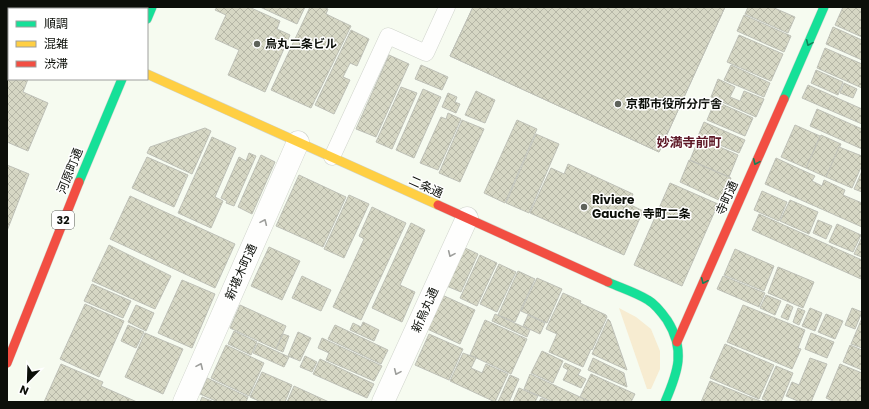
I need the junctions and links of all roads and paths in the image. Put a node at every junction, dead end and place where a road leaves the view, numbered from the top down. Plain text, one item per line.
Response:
1 (152, 7) edge
2 (447, 7) edge
3 (824, 7) edge
4 (148, 17) edge
5 (148, 74) edge
6 (122, 80) edge
7 (298, 142) junction
8 (332, 157) junction
9 (467, 218) junction
10 (677, 342) junction
11 (7, 363) edge
12 (184, 402) edge
13 (383, 402) edge
14 (665, 402) edge

1 - 4 street
2 - 8 lane
3 -> 10 street, 寺町通
5 - 7 street, 二条通
6 - 11 street, 河原町通 / 32
7 - 8 street, 二条通
12 -> 7 street, 新堪木町通
8 - 9 street, 二条通
9 - 10 street, 二条通
9 -> 13 street, 新烏丸通
10 - 14 street, 寺町通

